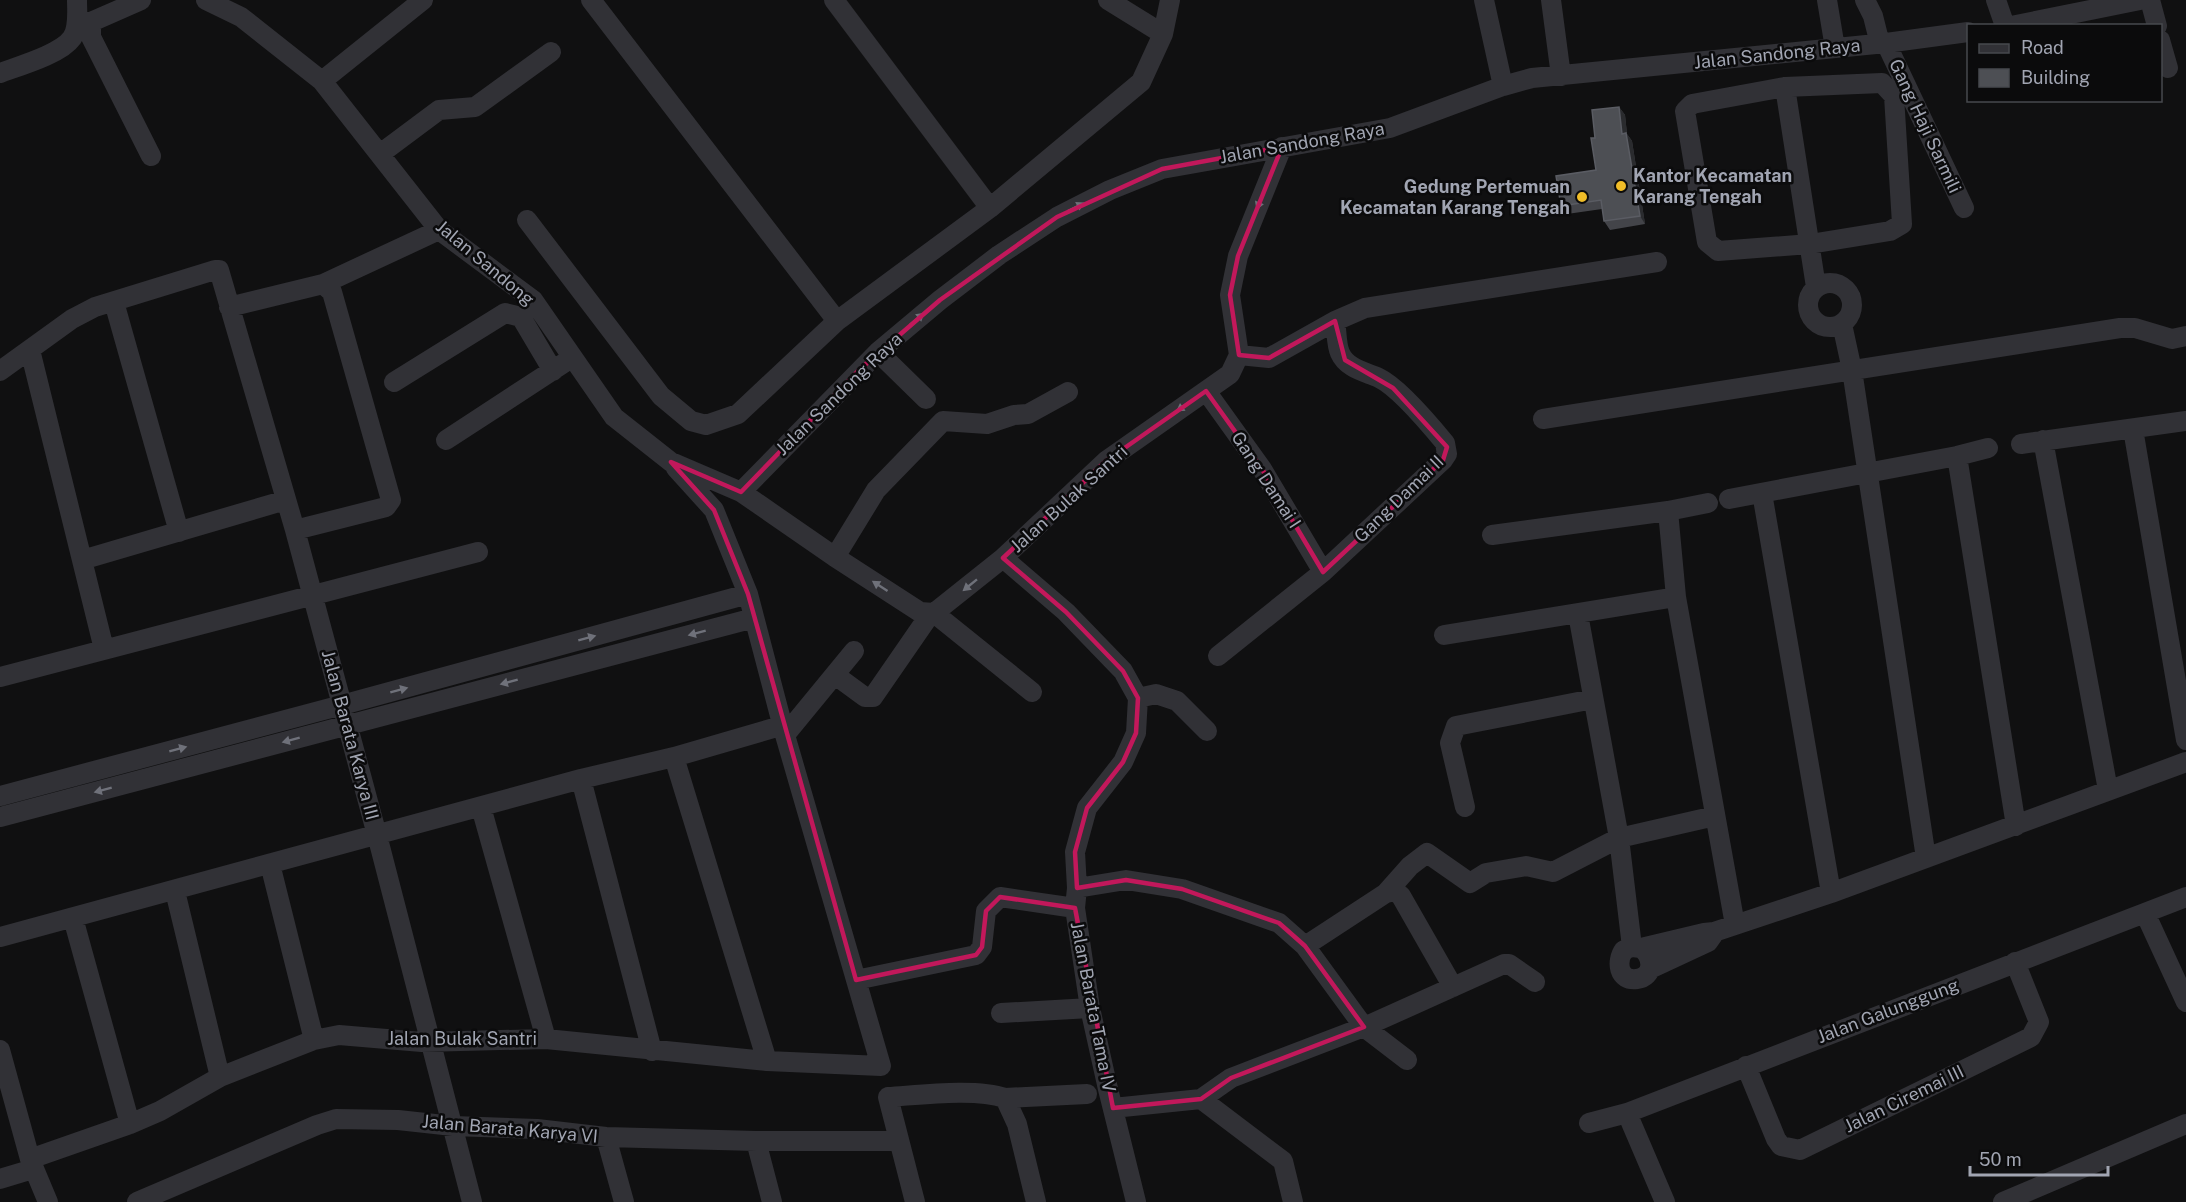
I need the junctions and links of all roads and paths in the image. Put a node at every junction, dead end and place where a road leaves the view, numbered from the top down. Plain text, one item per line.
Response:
1 (77, 0) edge
2 (141, 0) edge
3 (207, 0) edge
4 (423, 0) edge
5 (591, 0) edge
6 (834, 0) edge
7 (1108, 0) edge
8 (1170, 0) edge
9 (1484, 0) edge
10 (1551, 0) edge
11 (1827, 0) edge
12 (1865, 0) edge
13 (1996, 0) edge
14 (2140, 0) edge
15 (2150, 0) edge
16 (2061, 21) edge
17 (84, 22) junction
18 (2004, 24) edge
19 (2031, 24) edge
20 (2156, 24) edge
21 (1967, 32) edge
22 (1163, 34) junction
23 (1883, 44) junction
24 (2162, 47) edge
25 (1835, 48) junction
26 (551, 52) dead end
27 (2168, 68) dead end
28 (0, 73) edge
29 (1561, 76) junction
30 (322, 81) junction
31 (1503, 86) junction
32 (1785, 87) junction
33 (1282, 147) junction
34 (380, 154) junction
35 (151, 156) dead end
36 (990, 208) junction
37 (1964, 208) dead end
38 (527, 220) dead end
39 (439, 230) junction
40 (1810, 244) junction
41 (1657, 262) dead end
42 (322, 284) junction
43 (1816, 287) junction
44 (114, 302) junction
45 (229, 308) junction
46 (837, 321) junction
47 (1335, 321) junction
48 (1842, 324) junction
49 (2186, 336) edge
50 (30, 350) junction
51 (878, 352) junction
52 (1239, 355) junction
53 (573, 358) junction
54 (1852, 370) junction
55 (0, 371) edge
56 (553, 371) junction
57 (394, 382) dead end
58 (1206, 391) junction
59 (1068, 392) dead end
60 (926, 399) dead end
61 (1543, 419) dead end
62 (2186, 422) edge
63 (2133, 429) junction
64 (446, 440) dead end
65 (2043, 440) junction
66 (2021, 444) dead end
67 (1988, 448) dead end
68 (1957, 456) junction
69 (671, 462) junction
70 (1866, 474) junction
71 (741, 492) junction
72 (1762, 494) junction
73 (1729, 499) dead end
74 (286, 500) junction
75 (1708, 503) dead end
76 (1668, 511) junction
77 (295, 530) junction
78 (179, 532) junction
79 (1492, 535) dead end
80 (478, 552) dead end
81 (835, 557) junction
82 (1003, 558) junction
83 (82, 560) junction
84 (1323, 572) junction
85 (748, 594) junction
86 (312, 595) junction
87 (1676, 597) junction
88 (933, 613) junction
89 (1578, 614) junction
90 (754, 618) junction
91 (1444, 636) dead end
92 (104, 650) junction
93 (854, 651) dead end
94 (1218, 656) dead end
95 (835, 675) junction
96 (0, 677) edge
97 (1032, 692) dead end
98 (1138, 698) junction
99 (1593, 699) junction
100 (345, 715) junction
101 (785, 730) junction
102 (1207, 731) dead end
103 (2186, 740) edge
104 (674, 757) junction
105 (2186, 762) edge
106 (581, 779) junction
107 (2108, 790) junction
108 (0, 796) edge
109 (481, 807) junction
110 (1465, 807) dead end
111 (1715, 816) junction
112 (0, 817) edge
113 (2016, 825) junction
114 (377, 835) junction
115 (1619, 838) junction
116 (1926, 858) junction
117 (270, 864) junction
118 (1077, 888) junction
119 (175, 891) junction
120 (1386, 893) junction
121 (1830, 893) junction
122 (2186, 897) edge
123 (1074, 908) junction
124 (2145, 913) junction
125 (73, 918) junction
126 (1735, 925) junction
127 (1714, 933) junction
128 (0, 937) edge
129 (1305, 946) junction
130 (1636, 947) junction
131 (2015, 962) junction
132 (1650, 969) junction
133 (856, 980) junction
134 (1535, 982) dead end
135 (1454, 987) junction
136 (2186, 1002) edge
137 (1090, 1008) junction
138 (1001, 1013) dead end
139 (1365, 1027) junction
140 (546, 1039) junction
141 (314, 1040) junction
142 (432, 1042) junction
143 (0, 1050) edge
144 (652, 1051) junction
145 (1407, 1060) dead end
146 (767, 1061) junction
147 (1746, 1066) junction
148 (220, 1077) junction
149 (1087, 1094) dead end
150 (1005, 1098) junction
151 (1201, 1099) junction
152 (1113, 1108) junction
153 (1627, 1113) junction
154 (130, 1124) junction
155 (1590, 1124) dead end
156 (2186, 1125) edge
157 (453, 1126) junction
158 (606, 1137) junction
159 (756, 1141) junction
160 (899, 1141) junction
161 (32, 1164) junction
162 (0, 1179) edge
163 (48, 1202) edge
164 (137, 1202) edge
165 (472, 1202) edge
166 (624, 1202) edge
167 (772, 1202) edge
168 (915, 1202) edge
169 (1036, 1202) edge
170 (1137, 1202) edge
171 (1293, 1202) edge
172 (1665, 1202) edge
173 (2003, 1202) edge

1 - 17 street
2 - 17 street
3 - 30 street, Jalan Sandong
4 - 30 street
5 - 46 street
6 - 36 street
7 - 22 street
8 - 22 street
9 - 31 street
10 - 29 street
11 - 25 street
12 - 23 street, Gang Haji Sarmili
13 - 18 street
14 - 16 street
15 - 20 street
16 - 19 street
17 - 28 street
17 - 35 street
21 - 23 street, Jalan Sandong Raya
22 - 36 street
23 - 25 street, Jalan Sandong Raya
23 - 37 street, Gang Haji Sarmili
24 - 27 street
25 - 29 street, Jalan Sandong Raya
26 - 34 street
29 - 31 street, Jalan Sandong Raya
30 - 34 street, Jalan Sandong
31 - 33 street, Jalan Sandong Raya
32 - 40 street
32 - 40 street
32 - 40 street
51 -> 33 street, Jalan Sandong Raya
33 -> 52 street
34 - 39 street, Jalan Sandong
36 - 46 street
38 - 46 street
39 - 42 street
39 - 53 street, Jalan Sandong
40 - 43 street
41 - 47 street
42 - 45 street
42 - 77 street
43 - 48 street
43 - 48 street
44 - 45 street, Jalan Barata Karya III
44 - 50 street
44 - 78 street
45 - 74 street, Jalan Barata Karya III
47 - 52 street
47 - 84 street, Gang Damai II
48 - 54 street
49 - 54 street
50 - 55 street
50 - 83 street
51 - 60 street
51 - 71 street, Jalan Sandong Raya
52 - 58 street, Jalan Bulak Santri
53 - 56 street
53 - 69 street, Jalan Sandong
54 - 61 street
54 - 70 street
56 - 57 street
56 - 64 street
58 -> 82 street, Jalan Bulak Santri
58 - 84 street, Gang Damai I
59 - 81 street
62 - 63 street
63 - 65 street
63 - 103 street
65 - 66 street
65 - 107 street
67 - 68 street
68 - 70 street
68 - 113 street
69 - 71 street, Jalan Sandong
69 - 85 street
70 - 72 street
70 - 116 street
71 - 81 street
72 - 73 street
72 - 121 street
74 - 77 street, Jalan Barata Karya III
74 - 78 street
75 - 76 street
76 - 79 street
76 - 87 street
77 - 86 street, Jalan Barata Karya III
78 - 83 street
80 - 86 street
88 -> 81 street
82 -> 88 street, Jalan Bulak Santri
82 - 98 street
83 - 92 street
84 - 94 street
85 - 90 street
100 -> 85 street
86 - 92 street
86 - 100 street, Jalan Barata Karya III
87 - 89 street
87 - 111 street
88 - 95 street, Jalan Bulak Santri
88 - 97 street
89 - 91 street
89 - 99 street
90 -> 100 street
90 - 101 street
92 - 96 street
93 - 95 street
95 - 101 street
98 - 102 street
98 - 118 street, Jalan Barata Tama IV
99 - 110 street
99 - 115 street
108 -> 100 street
100 -> 112 street
100 - 114 street, Jalan Barata Karya III
101 - 104 street
101 - 133 street
104 - 106 street
104 - 146 street
105 - 107 street
106 - 109 street
106 - 144 street
107 - 113 street
109 - 114 street
109 - 140 street
111 - 115 street
111 - 126 street
113 - 116 street
114 - 117 street
114 - 142 street, Jalan Barata Karya III
115 - 120 street
115 - 130 street
116 - 121 street
117 - 119 street
117 - 141 street
118 - 123 street, Jalan Barata Tama IV
118 - 129 street
119 - 125 street
119 - 148 street
120 - 129 street
120 - 135 street
121 - 126 street
122 - 124 street, Jalan Galunggung
123 - 133 street
123 - 137 street, Jalan Barata Tama IV
124 - 131 street, Jalan Galunggung
124 - 136 street
125 - 128 street
125 - 154 street
126 - 127 street
127 - 130 street
127 - 132 street
129 - 139 street
130 - 132 street
130 - 132 street
131 - 147 street, Jalan Galunggung
131 - 147 street, Jalan Ciremai III
133 - 146 street, Jalan Bulak Santri
134 - 135 street
135 - 139 street
137 - 138 street
137 - 152 street, Jalan Barata Tama IV
139 - 145 street
139 - 151 street
140 - 142 street, Jalan Bulak Santri
140 - 144 street, Jalan Bulak Santri
141 - 142 street, Jalan Bulak Santri
141 - 148 street, Jalan Bulak Santri
142 - 157 street, Jalan Barata Karya III
143 - 161 street
144 - 146 street, Jalan Bulak Santri
147 - 153 street, Jalan Galunggung
148 - 154 street, Jalan Bulak Santri
149 - 150 street
150 - 160 street
150 - 169 street
151 - 152 street
151 - 171 street
152 - 170 street, Jalan Barata Tama IV
153 - 155 street, Jalan Galunggung
153 - 172 street
154 - 161 street, Jalan Bulak Santri
156 - 173 street
157 - 158 street, Jalan Barata Karya VI
157 - 164 street, Jalan Barata Karya VI
157 - 165 street, Jalan Barata Karya III
158 - 159 street, Jalan Barata Karya VI
158 - 166 street
159 - 160 street, Jalan Barata Karya VI
159 - 167 street
160 - 168 street
161 - 162 street, Jalan Bulak Santri
161 - 163 street

